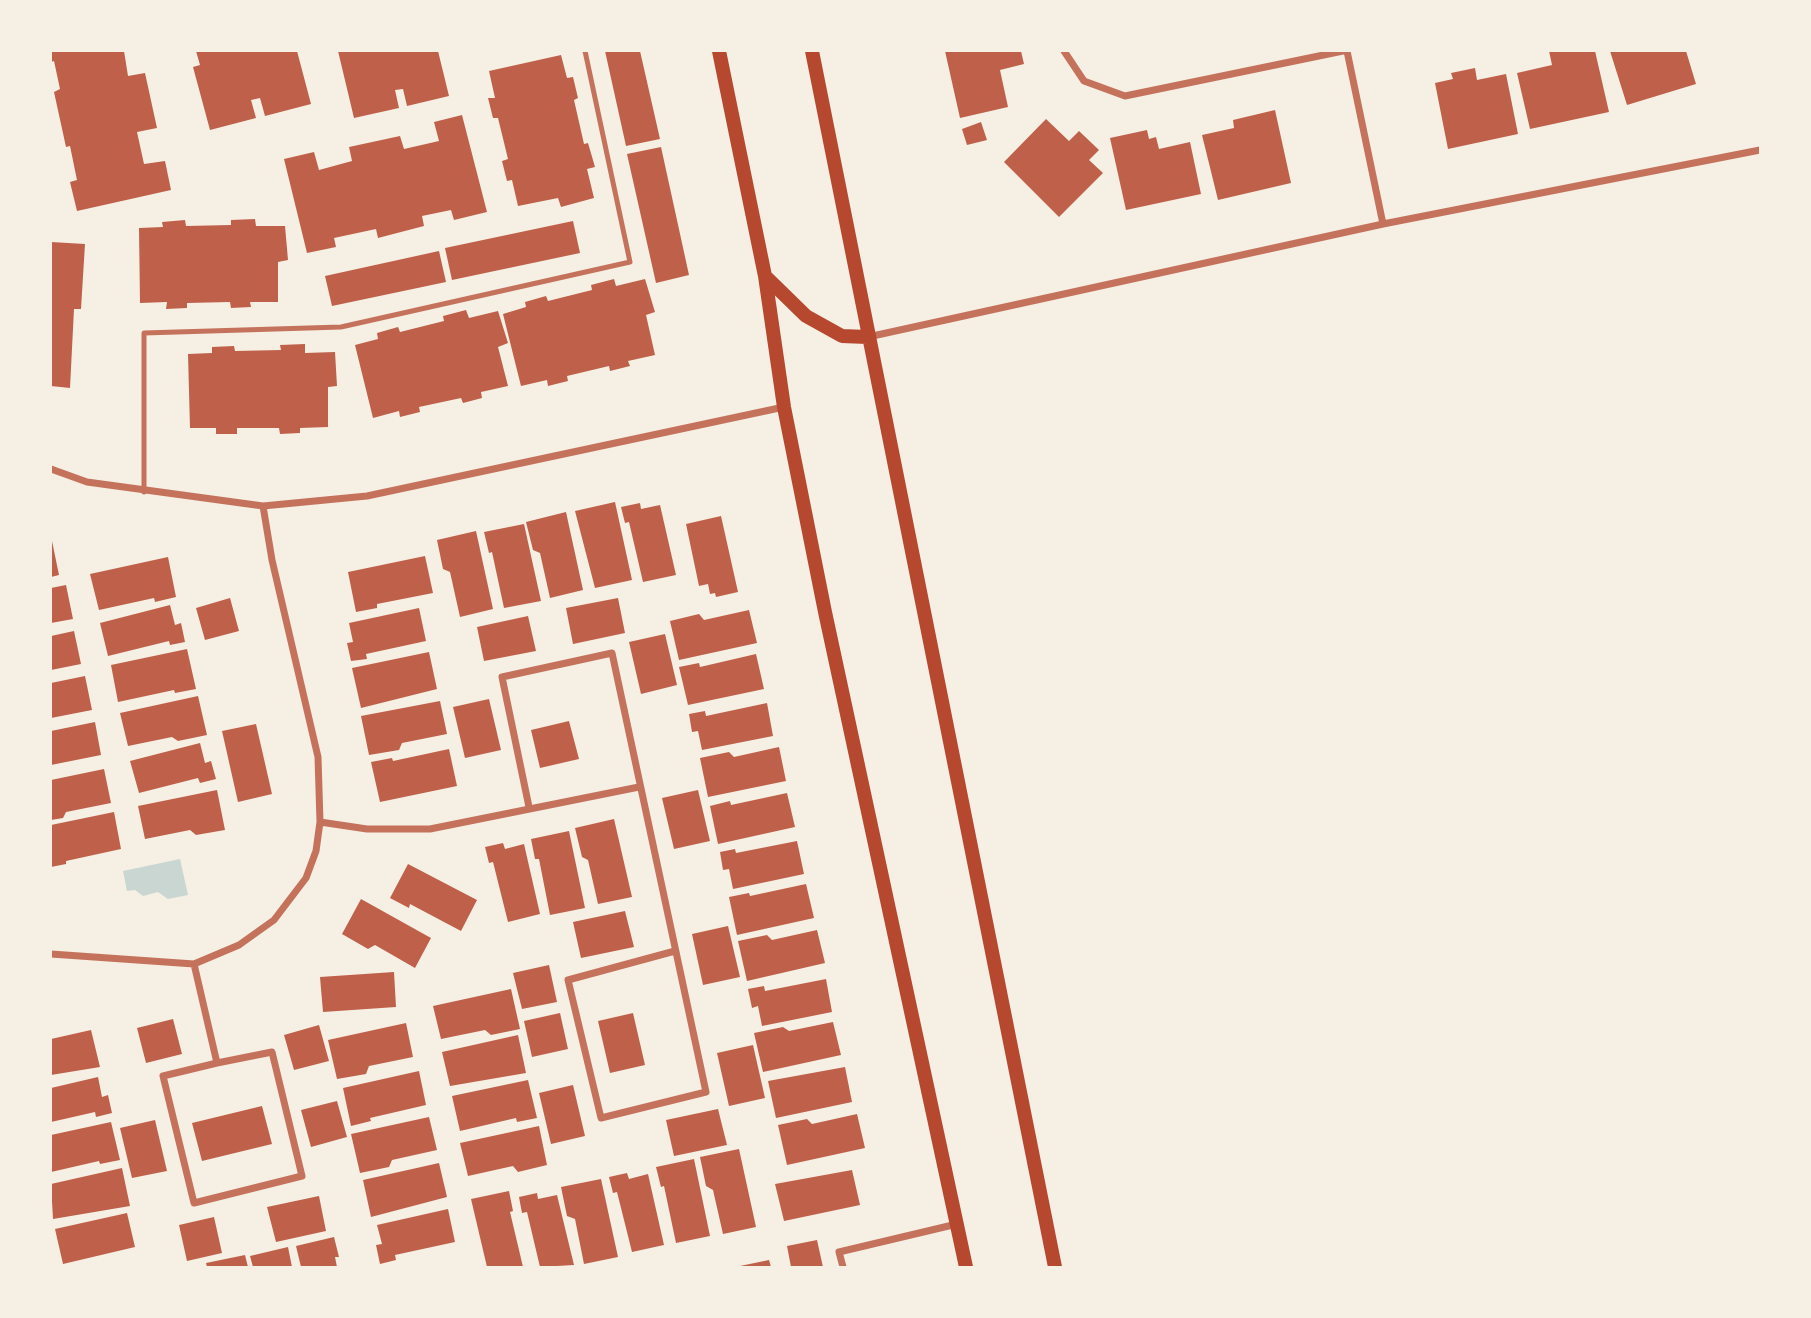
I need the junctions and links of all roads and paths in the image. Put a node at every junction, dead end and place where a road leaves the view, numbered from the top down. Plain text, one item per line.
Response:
1 (585, 51) edge
2 (719, 51) edge
3 (812, 51) edge
4 (1064, 51) edge
5 (1345, 51) edge
6 (1760, 150) edge
7 (1383, 224) junction
8 (765, 275) junction
9 (867, 337) junction
10 (784, 407) junction
11 (51, 469) edge
12 (144, 492) junction
13 (263, 506) junction
14 (639, 787) junction
15 (529, 807) junction
16 (320, 822) junction
17 (675, 951) junction
18 (51, 954) edge
19 (194, 964) junction
20 (217, 1063) junction
21 (957, 1224) junction
22 (842, 1267) edge
23 (966, 1267) edge
24 (1055, 1267) edge

1 - 12 lane
2 - 8 main road
3 - 9 main road
4 - 5 street
5 - 7 street
6 - 7 street
7 - 9 street
8 - 9 main road
8 - 10 main road
9 - 24 main road
10 - 13 street
10 - 21 main road
11 - 12 street
12 - 13 street
13 - 16 street
14 - 15 street
14 - 15 street
14 - 17 street
15 - 16 street
16 - 19 street
17 - 17 street
18 - 19 street
19 - 20 street
20 - 20 street
21 - 22 street
21 - 23 main road

